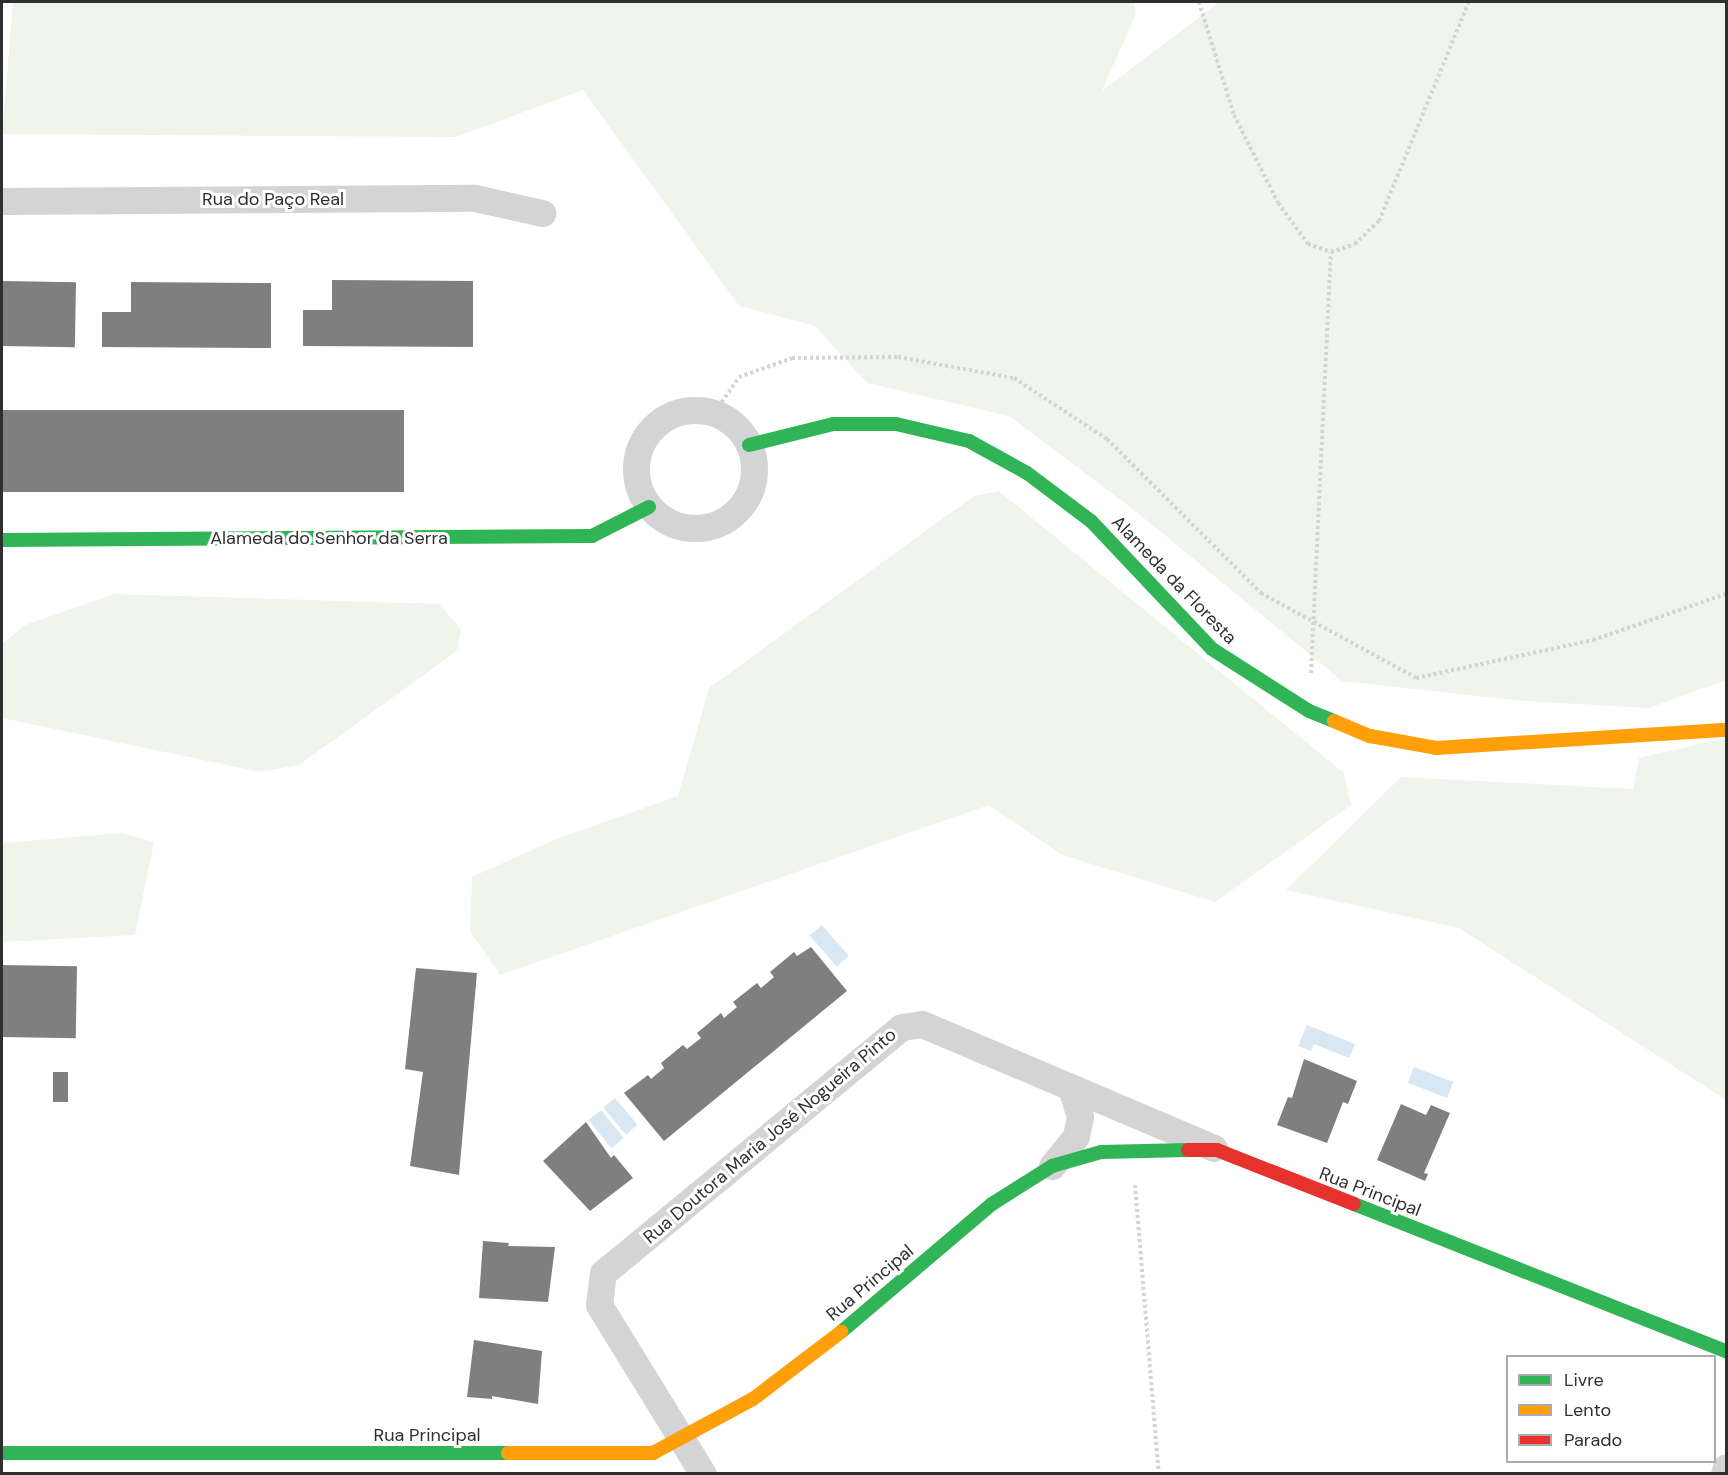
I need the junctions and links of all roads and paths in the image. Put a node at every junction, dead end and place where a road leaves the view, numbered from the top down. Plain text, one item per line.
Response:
1 (1198, 2) edge
2 (1469, 2) edge
3 (2, 201) edge
4 (542, 213) dead end
5 (1331, 252) junction
6 (750, 445) junction
7 (649, 507) junction
8 (2, 540) edge
9 (1726, 594) edge
10 (1314, 625) junction
11 (1309, 711) junction
12 (1726, 730) edge
13 (1072, 1090) junction
14 (1217, 1150) junction
15 (1132, 1151) junction
16 (1052, 1166) junction
17 (1726, 1351) edge
18 (681, 1437) junction
19 (2, 1453) edge
20 (1726, 1467) edge
21 (703, 1473) edge
22 (1159, 1473) edge
23 (1724, 1473) edge

1 - 5 path
2 - 5 path
3 - 4 street, Rua do Paço Real
5 - 10 path
6 - 7 street
6 - 7 street
6 - 11 street, Alameda da Floresta
7 - 8 street, Alameda do Senhor da Serra
9 - 10 path
10 - 11 path
11 - 12 street, Alameda da Floresta
13 - 14 street, Rua Doutora Maria José Nogueira Pinto
13 - 16 street
13 - 18 street, Rua Doutora Maria José Nogueira Pinto
14 - 15 street, Rua Principal
14 - 17 street, Rua Principal
15 - 16 street, Rua Principal
15 - 22 path
16 - 18 street, Rua Principal
18 - 19 street, Rua Principal
18 - 21 street, Rua Doutora Maria José Nogueira Pinto
20 - 23 street

